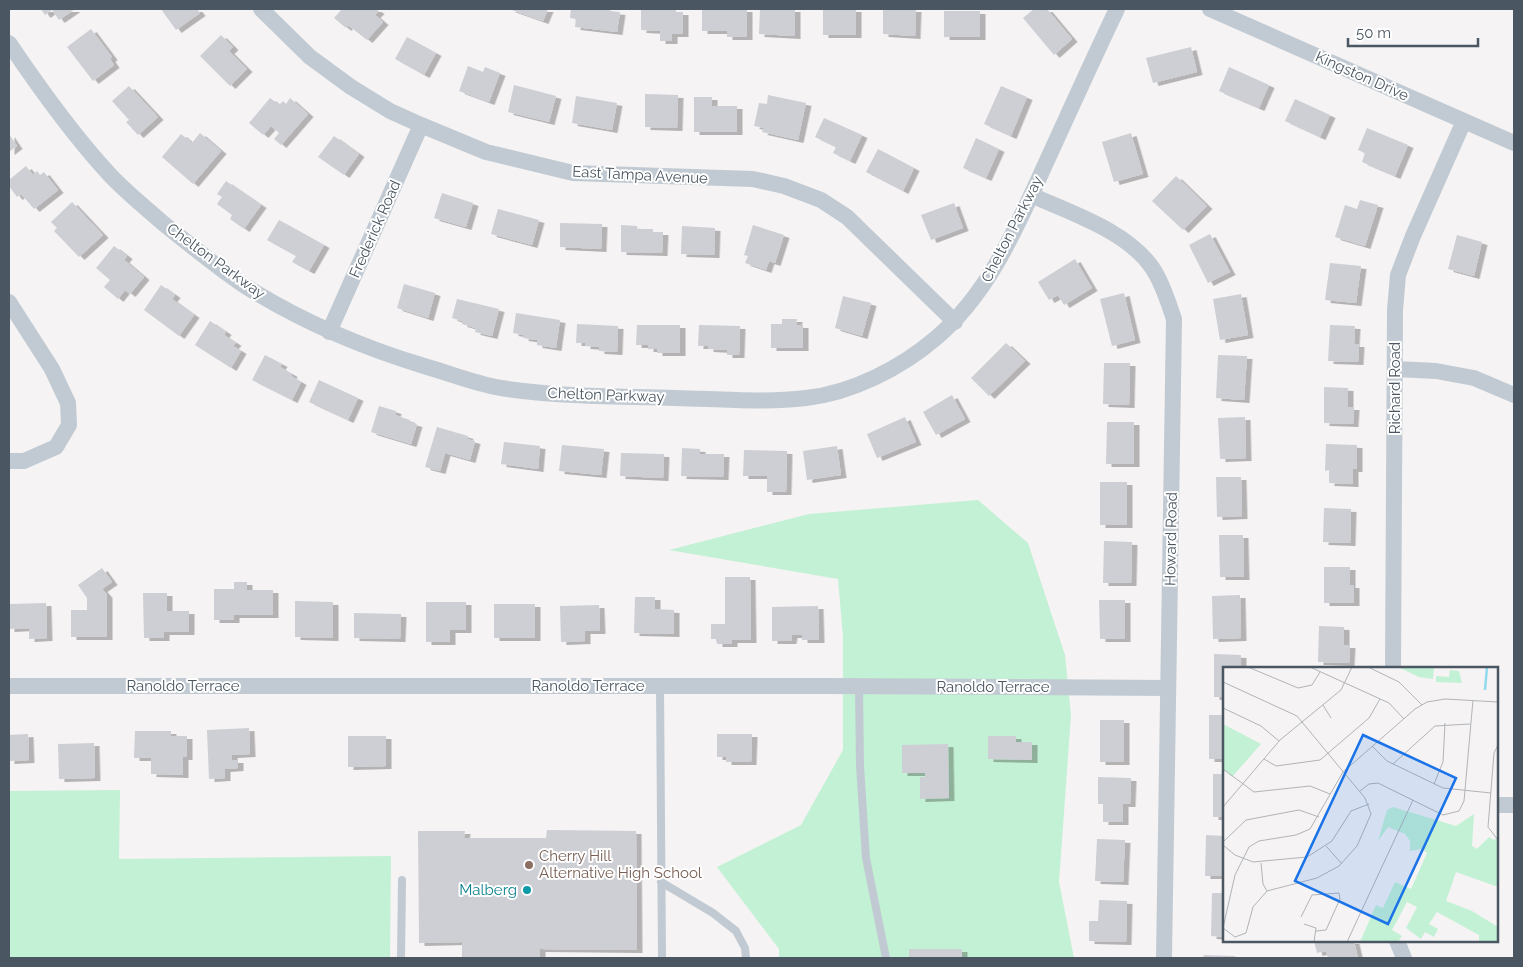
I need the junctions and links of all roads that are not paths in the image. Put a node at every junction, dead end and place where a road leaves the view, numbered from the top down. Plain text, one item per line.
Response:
1 (260, 9) edge
2 (1117, 9) edge
3 (1210, 9) edge
4 (9, 42) edge
5 (1464, 121) junction
6 (421, 126) junction
7 (1514, 143) edge
8 (1031, 195) junction
9 (9, 302) edge
10 (954, 322) junction
11 (329, 332) junction
12 (1396, 369) junction
13 (1514, 395) edge
14 (9, 461) edge
15 (1393, 667) edge
16 (9, 686) edge
17 (660, 686) junction
18 (858, 686) junction
19 (1168, 688) junction
20 (1498, 805) edge
21 (1514, 806) edge
22 (402, 880) dead end
23 (661, 882) junction
24 (1397, 942) edge
25 (401, 958) edge
26 (662, 958) edge
27 (746, 958) edge
28 (886, 958) edge
29 (1164, 958) edge
30 (1404, 958) edge

1 - 6 street, East Tampa Avenue
2 - 8 street, Chelton Parkway
3 - 5 street, Kingston Drive
4 - 11 street, Chelton Parkway
5 - 7 street, Kingston Drive
5 - 12 street, Richard Road
6 - 10 street, East Tampa Avenue
6 - 11 street, Frederick Road
8 - 10 street, Chelton Parkway
8 - 19 street, Howard Road
9 - 14 street
10 - 11 street, Chelton Parkway
12 - 13 street
12 - 15 street, Richard Road
16 - 17 street, Ranoldo Terrace
17 - 18 street, Ranoldo Terrace
17 - 23 lane
18 - 19 street, Ranoldo Terrace
18 - 28 lane
19 - 29 street, Howard Road
20 - 21 street
22 - 25 lane
23 - 26 lane
23 - 27 lane
24 - 30 street

